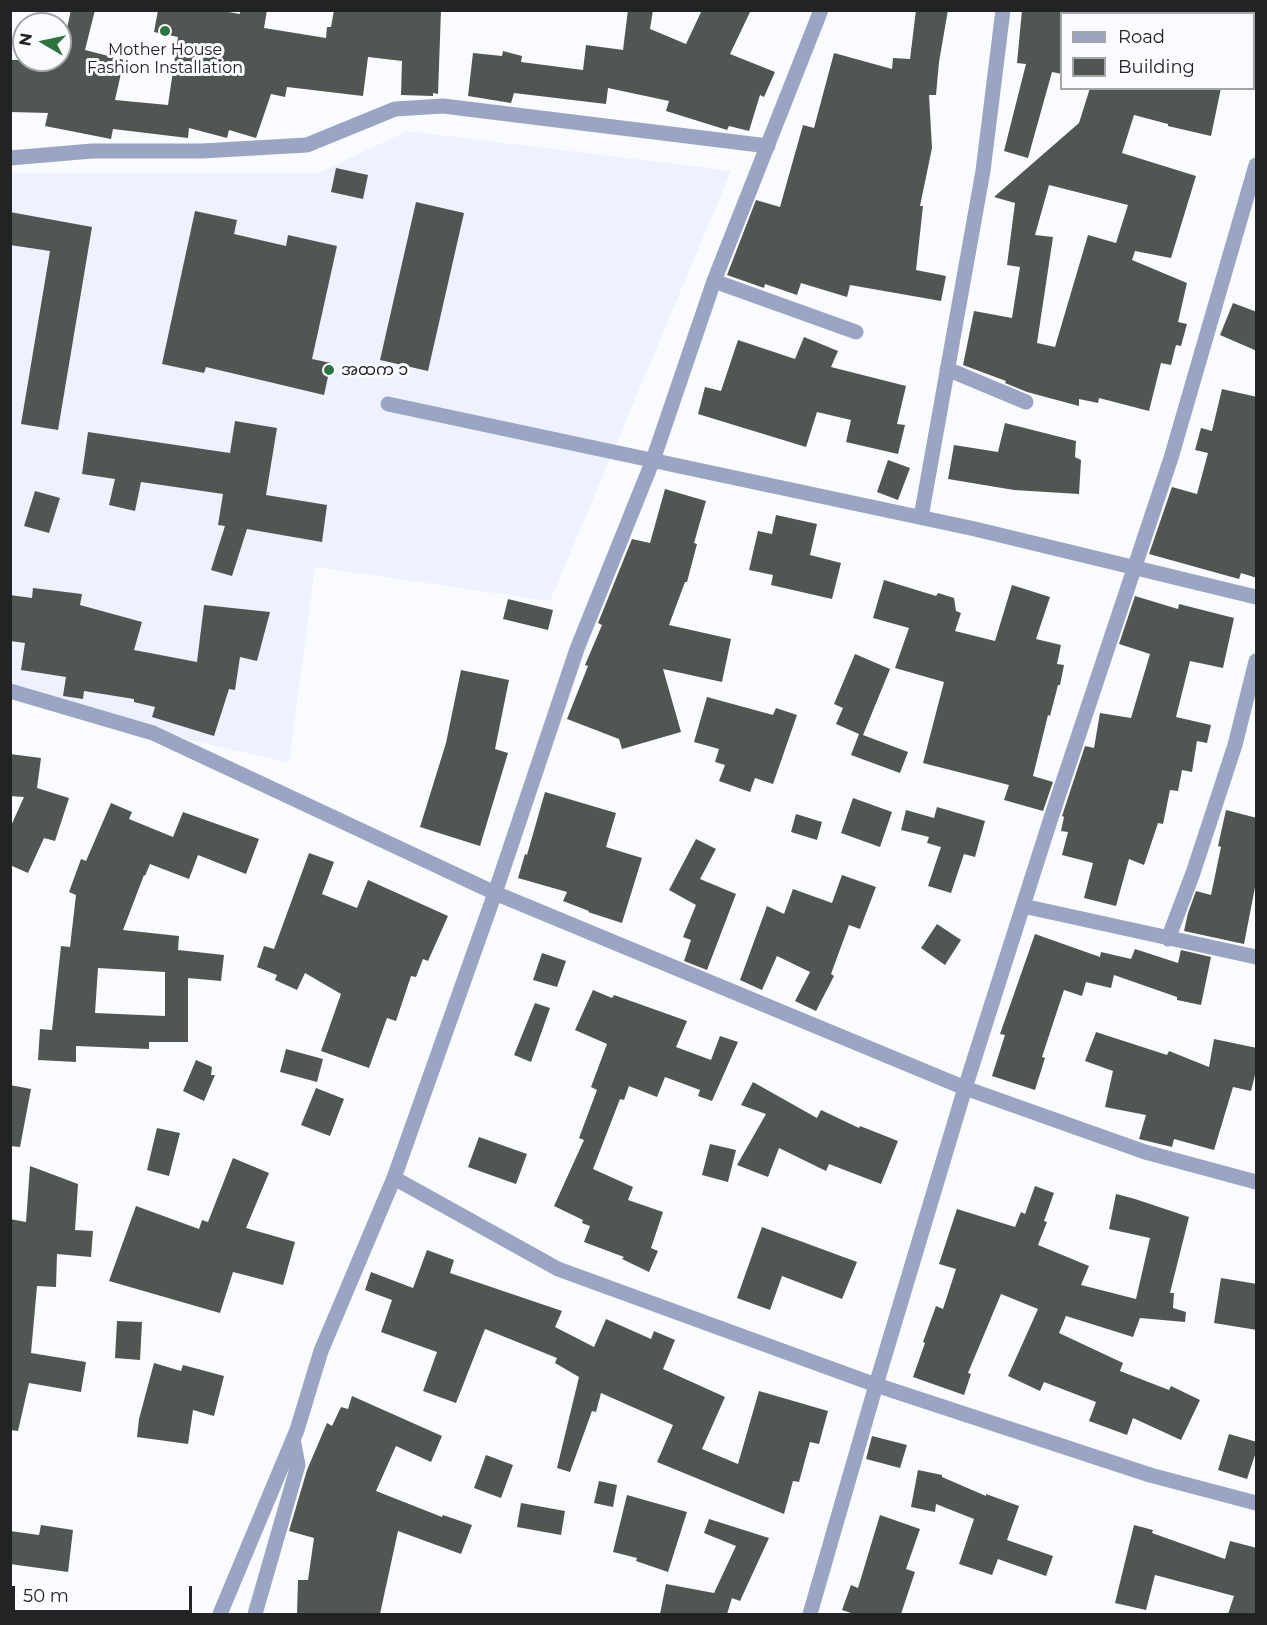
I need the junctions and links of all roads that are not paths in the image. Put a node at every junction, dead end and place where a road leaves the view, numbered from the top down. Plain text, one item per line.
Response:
1 (821, 10) edge
2 (1003, 10) edge
3 (768, 146) junction
4 (10, 158) edge
5 (1257, 165) edge
6 (714, 282) junction
7 (856, 332) dead end
8 (947, 369) junction
9 (1026, 402) dead end
10 (388, 404) dead end
11 (654, 460) junction
12 (921, 517) junction
13 (1134, 569) junction
14 (1257, 597) edge
15 (1257, 661) edge
16 (10, 692) edge
17 (495, 893) junction
18 (1023, 906) junction
19 (1168, 939) junction
20 (1257, 957) edge
21 (965, 1088) junction
22 (394, 1178) junction
23 (1257, 1182) edge
24 (876, 1385) junction
25 (293, 1439) junction
26 (1257, 1503) edge
27 (220, 1614) edge
28 (255, 1614) edge
29 (810, 1614) edge

1 - 3 street
2 - 8 street
3 - 4 street
3 - 6 street
5 - 13 street
6 - 7 street
6 - 11 street
8 - 9 street
8 - 12 street
10 - 11 street
11 - 12 street
11 - 17 street
12 - 13 street
13 - 14 street
13 - 18 street
15 - 19 street
16 - 17 street
17 - 21 street
17 - 22 street
18 - 19 street
18 - 21 street
19 - 20 street
21 - 23 street
21 - 24 street
22 - 24 street
22 - 25 street
24 - 26 street
24 - 29 street
25 - 27 street
25 - 28 street

